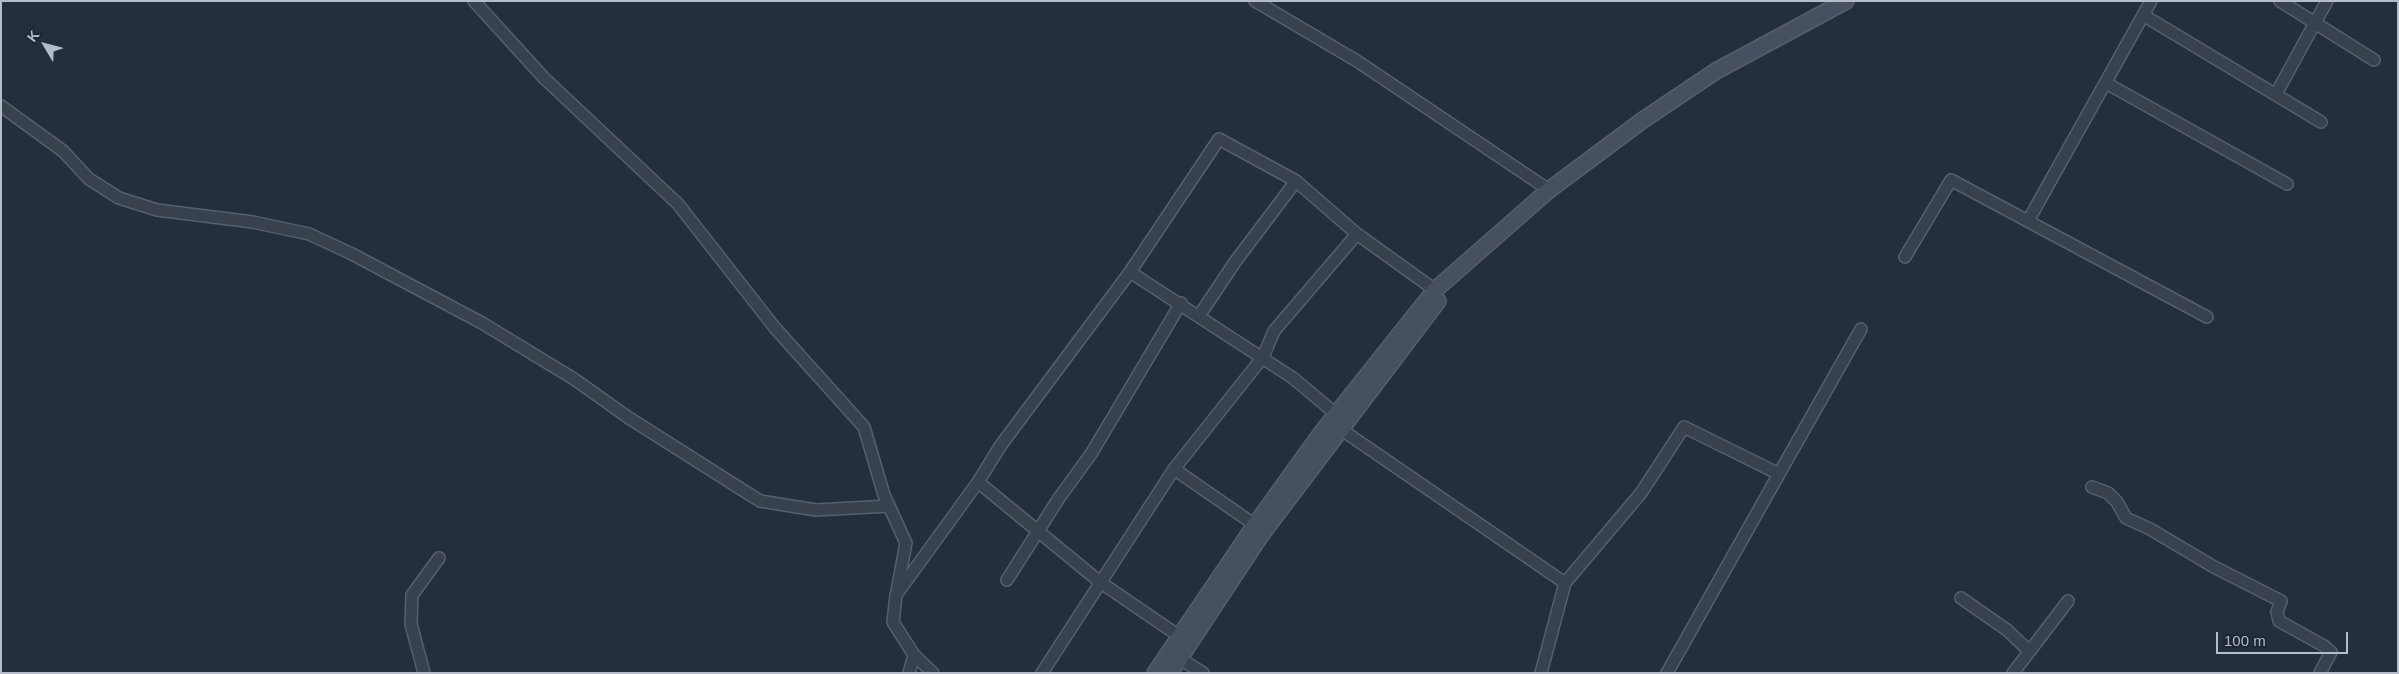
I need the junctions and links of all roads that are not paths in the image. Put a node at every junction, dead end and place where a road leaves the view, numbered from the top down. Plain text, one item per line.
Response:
1 (474, 1) edge
2 (1255, 1) edge
3 (1846, 1) edge
4 (2151, 1) edge
5 (2280, 1) edge
6 (2326, 1) edge
7 (2143, 15) junction
8 (2314, 23) junction
9 (2374, 60) dead end
10 (2106, 83) junction
11 (2276, 94) junction
12 (1, 106) edge
13 (2321, 122) dead end
14 (1296, 181) junction
15 (2287, 184) dead end
16 (1550, 190) junction
17 (2028, 221) junction
18 (1357, 234) junction
19 (1905, 257) dead end
20 (1130, 272) junction
21 (1457, 273) junction
22 (1435, 290) junction
23 (1181, 304) junction
24 (1199, 316) junction
25 (2207, 317) dead end
26 (1861, 329) dead end
27 (1263, 357) junction
28 (1336, 414) junction
29 (1333, 434) junction
30 (1174, 470) junction
31 (1779, 474) junction
32 (978, 482) junction
33 (2092, 487) dead end
34 (889, 506) junction
35 (1255, 525) junction
36 (1038, 531) junction
37 (929, 548) junction
38 (903, 556) junction
39 (439, 558) dead end
40 (1007, 580) dead end
41 (1100, 582) junction
42 (1565, 583) junction
43 (896, 596) junction
44 (1961, 598) dead end
45 (2068, 601) dead end
46 (1178, 636) junction
47 (2029, 651) junction
48 (914, 655) junction
49 (1179, 658) junction
50 (424, 673) edge
51 (909, 673) edge
52 (933, 673) edge
53 (1042, 673) edge
54 (1155, 673) edge
55 (1170, 673) edge
56 (1203, 673) edge
57 (1541, 673) edge
58 (1667, 673) edge
59 (2013, 673) edge
60 (2320, 673) edge

1 - 34 street
2 - 16 street
3 - 16 main road
4 - 7 street
5 - 8 street
6 - 8 street
7 - 10 street
7 - 11 street
8 - 9 street
8 - 11 street
10 - 15 street
10 - 17 street
11 - 13 street
12 - 34 street
14 - 18 street
14 - 20 street
14 - 24 street
16 - 21 main road
17 - 19 street
17 - 25 street
18 - 22 street
18 - 27 street
20 - 23 street
20 - 32 street
21 - 22 main road
21 - 29 main road
22 - 28 main road
23 - 24 street
23 - 36 street
24 - 27 street
26 - 31 street
27 - 28 street
27 - 30 street
28 - 29 main road
29 - 35 main road
29 - 42 street
29 - 49 main road
30 - 35 street
30 - 41 street
31 - 42 street
31 - 58 street
32 - 36 street
32 - 37 street
33 - 60 street
34 - 38 street
35 - 46 main road
36 - 40 street
36 - 41 street
37 - 38 street
37 - 43 street
38 - 43 street
39 - 50 street
41 - 46 street
41 - 53 street
42 - 57 street
43 - 48 street
44 - 47 street
45 - 47 street
46 - 54 main road
47 - 59 street
48 - 51 street
48 - 52 street
49 - 55 main road
49 - 56 street

